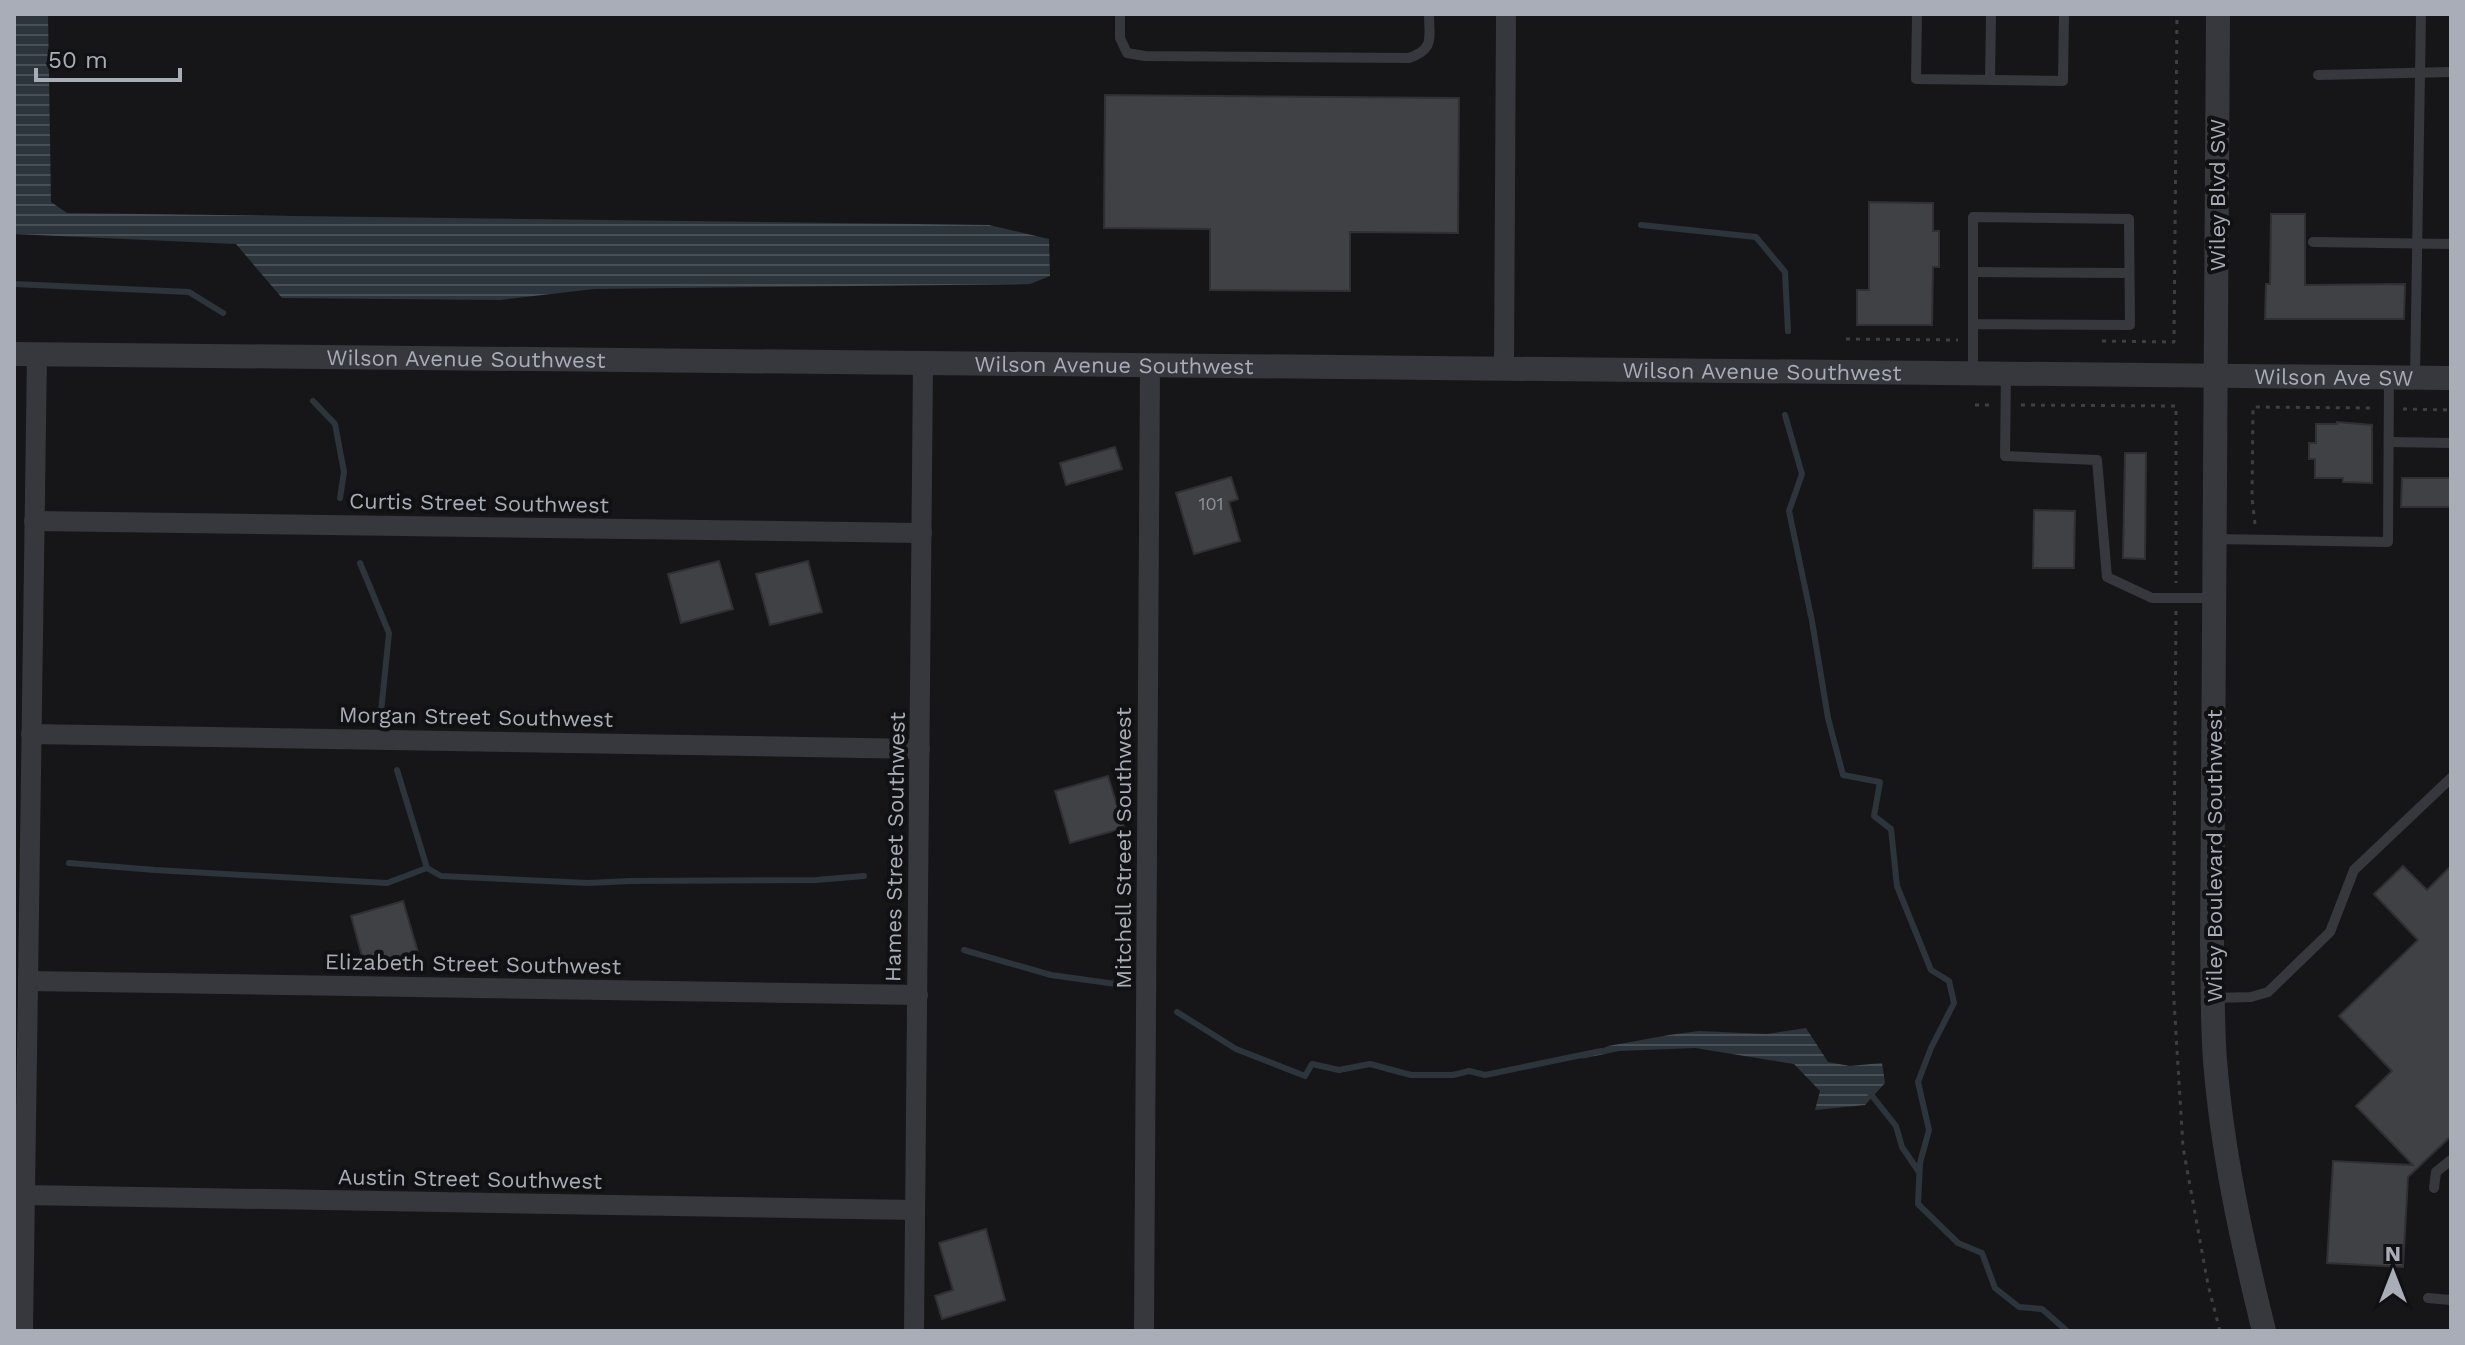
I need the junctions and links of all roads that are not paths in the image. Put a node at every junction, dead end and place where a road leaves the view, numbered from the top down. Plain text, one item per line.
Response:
1 (1120, 14) edge
2 (1429, 14) edge
3 (1506, 14) edge
4 (1917, 14) edge
5 (1991, 14) edge
6 (2064, 14) edge
7 (2218, 14) edge
8 (2421, 14) edge
9 (2451, 72) edge
10 (2420, 73) junction
11 (2318, 75) dead end
12 (1990, 80) junction
13 (2313, 242) dead end
14 (2417, 243) junction
15 (2451, 244) edge
16 (1973, 272) junction
17 (2128, 273) junction
18 (1973, 324) junction
19 (25, 354) edge
20 (923, 364) junction
21 (1150, 366) junction
22 (1504, 369) junction
23 (1973, 374) junction
24 (2006, 374) junction
25 (2216, 376) junction
26 (2389, 378) junction
27 (2415, 378) junction
28 (2451, 378) edge
29 (2389, 442) junction
30 (2451, 443) edge
31 (34, 521) junction
32 (922, 533) junction
33 (2214, 539) junction
34 (2214, 598) junction
35 (31, 734) junction
36 (920, 749) junction
37 (2451, 778) edge
38 (28, 981) junction
39 (918, 995) junction
40 (2213, 998) junction
41 (2451, 1160) edge
42 (2434, 1188) dead end
43 (24, 1195) junction
44 (915, 1210) junction
45 (2428, 1298) dead end
46 (2451, 1300) edge
47 (23, 1331) edge
48 (914, 1331) edge
49 (1144, 1331) edge
50 (2264, 1331) edge

1 - 2 lane
3 - 22 street
4 - 12 lane
5 - 12 lane
6 - 12 lane
7 - 25 street, Wiley Blvd SW
8 - 10 lane
9 - 10 lane
10 - 11 lane
10 - 14 lane
13 - 14 lane
14 - 15 lane
14 - 27 lane
16 - 17 lane
16 - 17 lane
16 - 18 lane
17 - 18 lane
18 - 23 lane
19 - 20 street, Wilson Avenue Southwest
19 - 31 street
20 - 21 street, Wilson Avenue Southwest
20 - 32 street, Hames Street Southwest
21 - 22 street, Wilson Avenue Southwest
21 - 49 street, Mitchell Street Southwest
22 - 23 street, Wilson Avenue Southwest
23 - 24 street, Wilson Avenue Southwest
24 - 25 street, Wilson Avenue Southwest
24 - 34 lane
25 - 26 street, Wilson Ave SW
25 - 33 street, Wiley Boulevard Southwest
26 - 27 street, Wilson Ave SW
26 - 29 lane
27 - 28 street, Wilson Ave SW
29 - 30 lane
29 - 33 lane
31 - 32 street, Curtis Street Southwest
31 - 35 street
32 - 36 street, Hames Street Southwest
33 - 34 street, Wiley Boulevard Southwest
34 - 40 street, Wiley Boulevard Southwest
35 - 36 street, Morgan Street Southwest
35 - 38 street
36 - 39 street, Hames Street Southwest
37 - 40 lane
38 - 39 street, Elizabeth Street Southwest
38 - 43 street
39 - 44 street, Hames Street Southwest
40 - 50 street, Wiley Boulevard Southwest
41 - 42 lane
43 - 44 street, Austin Street Southwest
43 - 47 street
44 - 48 street, Hames Street Southwest
45 - 46 lane

